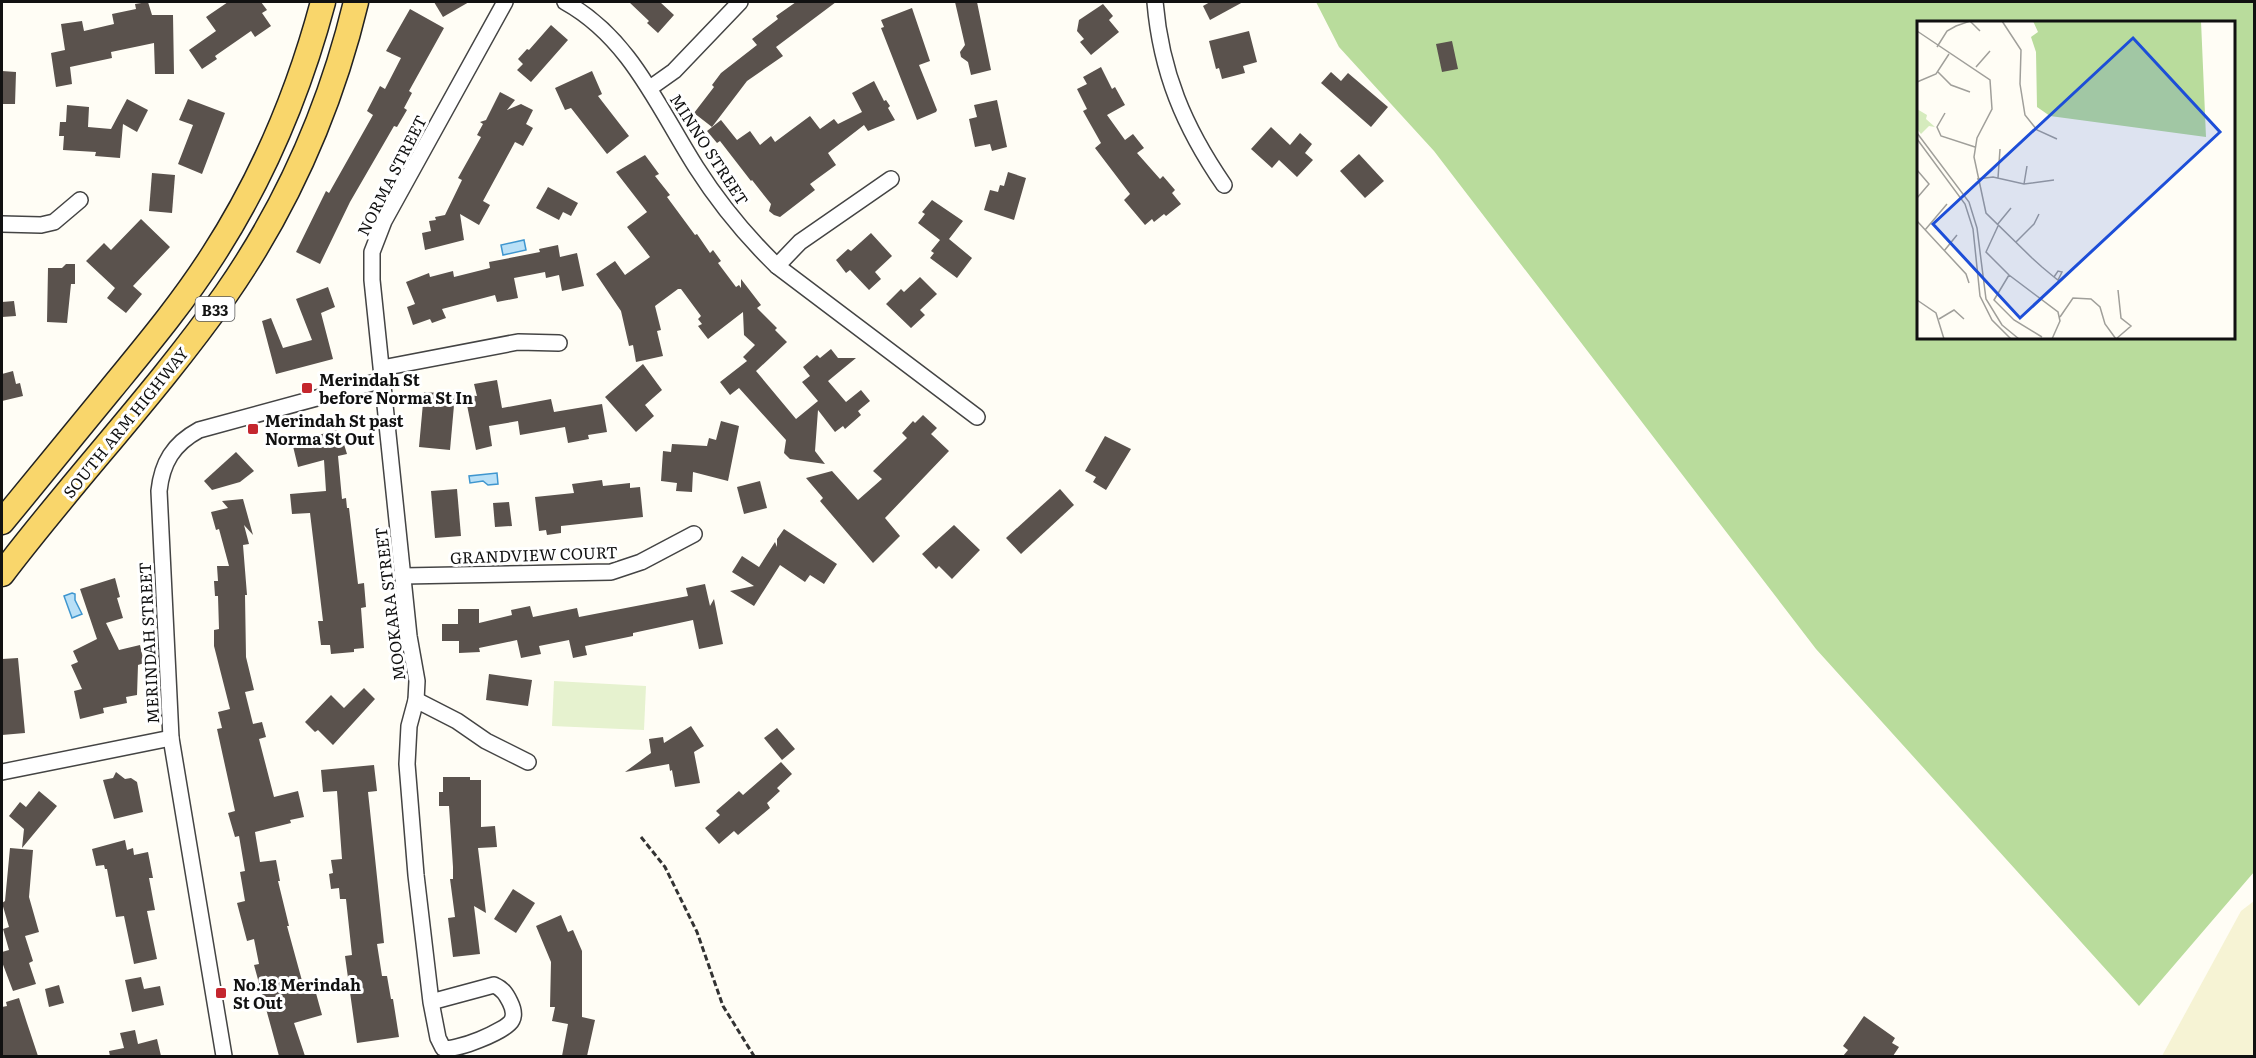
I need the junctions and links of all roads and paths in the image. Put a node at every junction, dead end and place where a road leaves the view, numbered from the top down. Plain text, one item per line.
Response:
1 (323, 2) edge
2 (356, 2) edge
3 (506, 2) edge
4 (565, 2) edge
5 (740, 2) edge
6 (1155, 2) edge
7 (650, 88) junction
8 (891, 179) dead end
9 (1224, 185) dead end
10 (80, 200) dead end
11 (2, 224) edge
12 (777, 266) junction
13 (559, 343) dead end
14 (383, 374) junction
15 (977, 417) dead end
16 (2, 522) edge
17 (694, 534) dead end
18 (2, 574) edge
19 (403, 576) junction
20 (416, 700) junction
21 (171, 738) junction
22 (528, 762) dead end
23 (2, 772) edge
24 (641, 837) dead end
25 (431, 1002) junction
26 (224, 1056) edge
27 (754, 1056) edge

1 - 16 main road, SOUTH ARM HIGHWAY / B33
2 - 18 main road, SOUTH ARM HIGHWAY / B33
3 - 14 street, NORMA STREET
4 - 7 street, MINNO STREET
5 - 7 street
6 - 9 street
7 - 12 street, MINNO STREET
8 - 12 street
10 - 11 street
12 - 15 street, MINNO STREET
13 - 14 street, MERINDAH STREET
14 - 19 street, MOOKARA STREET
14 - 21 street, MERINDAH STREET
17 - 19 street, GRANDVIEW COURT
19 - 20 street, MOOKARA STREET
20 - 22 street
20 - 25 street, MOOKARA STREET
21 - 23 street
21 - 26 street, MERINDAH STREET
24 - 27 path
25 - 25 street, MOOKARA STREET

